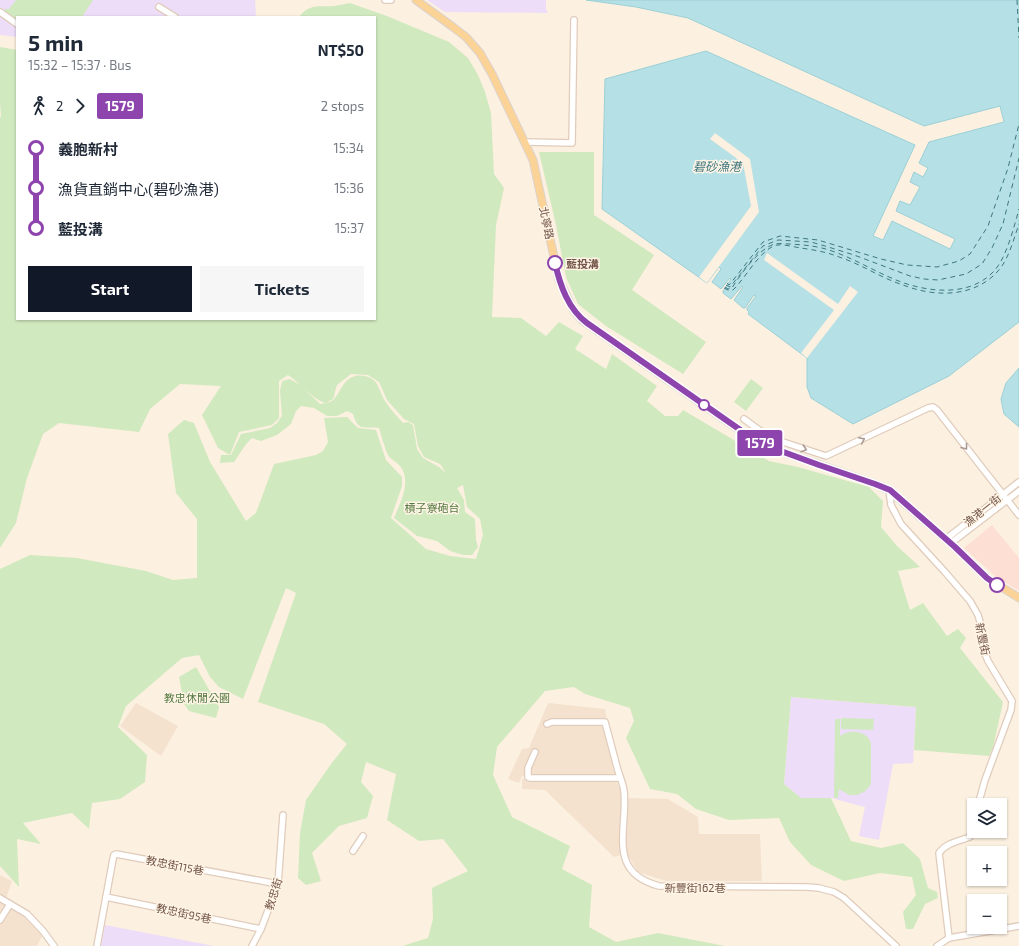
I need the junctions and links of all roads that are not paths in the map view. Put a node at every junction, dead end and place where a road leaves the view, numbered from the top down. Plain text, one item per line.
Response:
1 (385, 0) edge
2 (391, 0) edge
3 (416, 0) edge
4 (159, 7) dead end
5 (0, 12) edge
6 (173, 16) edge
7 (574, 20) dead end
8 (16, 23) edge
9 (526, 142) junction
10 (744, 419) dead end
11 (1019, 482) edge
12 (890, 490) junction
13 (1019, 491) edge
14 (1002, 494) junction
15 (1007, 500) junction
16 (1019, 515) edge
17 (949, 541) junction
18 (1019, 598) edge
19 (547, 724) dead end
20 (535, 752) dead end
21 (620, 778) junction
22 (980, 798) edge
23 (283, 815) dead end
24 (363, 836) dead end
25 (967, 838) edge
26 (353, 851) dead end
27 (278, 884) junction
28 (106, 897) junction
29 (0, 898) edge
30 (10, 904) junction
31 (0, 920) edge
32 (1019, 926) edge
33 (261, 928) junction
34 (949, 938) junction
35 (54, 946) edge
36 (97, 946) edge
37 (252, 946) edge
38 (896, 946) edge
39 (937, 946) edge

1 - 2 street
3 - 9 main road, 北寧路
4 - 6 street
5 - 8 street
7 - 9 street
9 - 12 main road, 北寧路
10 -> 14 street
11 - 14 street, 漁港一街
12 - 17 main road, 北寧路
12 - 22 street, 新豐街
13 - 15 street, 漁港一街
14 - 15 street
14 - 17 street, 漁港一街
15 - 16 street
15 - 17 street, 漁港一街
17 - 18 main road, 北寧路
19 - 21 street, 新豐街162巷
20 - 21 street
21 - 38 street, 新豐街162巷
23 - 27 street, 教忠街
24 - 26 street
25 - 34 street
27 - 28 street, 教忠街115巷
27 - 33 street, 教忠街
28 - 33 street, 教忠街95巷
28 - 36 street
29 - 30 street
30 - 31 street
30 - 35 street
32 - 34 street
33 - 37 street, 教忠街
34 - 39 street

